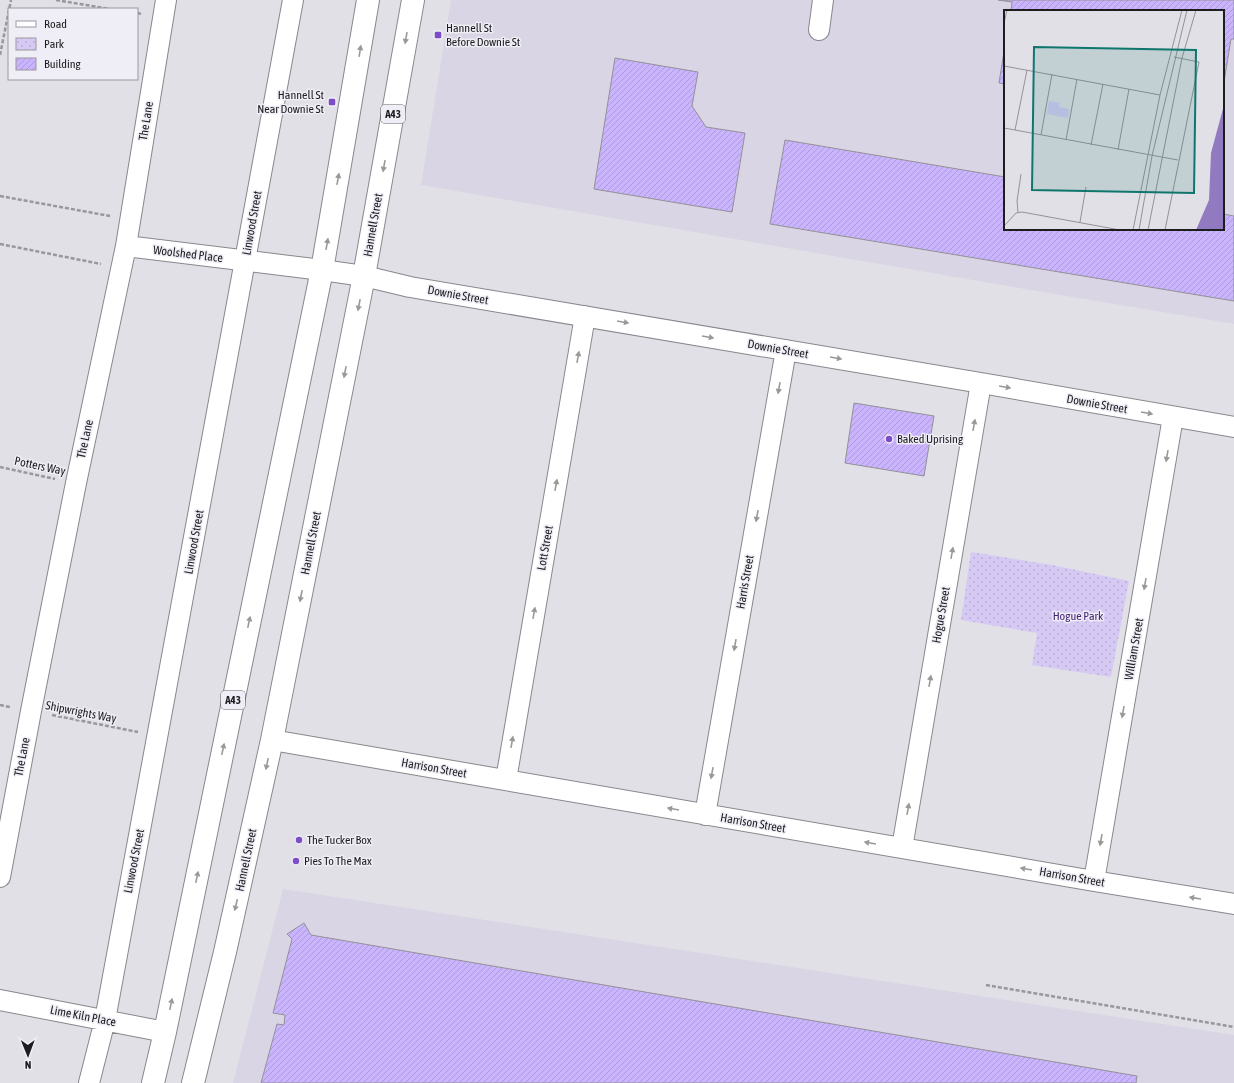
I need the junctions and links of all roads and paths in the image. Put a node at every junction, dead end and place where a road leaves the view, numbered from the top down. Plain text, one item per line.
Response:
1 (56, 0) edge
2 (166, 0) edge
3 (293, 0) edge
4 (368, 0) edge
5 (413, 0) edge
6 (823, 0) edge
7 (104, 8) edge
8 (8, 15) edge
9 (819, 30) dead end
10 (0, 56) edge
11 (0, 196) edge
12 (130, 220) junction
13 (0, 244) edge
14 (126, 246) junction
15 (246, 261) junction
16 (121, 268) junction
17 (322, 270) junction
18 (364, 276) junction
19 (585, 316) junction
20 (786, 350) junction
21 (981, 383) junction
22 (1173, 417) junction
23 (1234, 427) edge
24 (0, 467) edge
25 (76, 483) junction
26 (0, 705) edge
27 (31, 711) junction
28 (158, 736) junction
29 (272, 740) junction
30 (506, 780) junction
31 (705, 815) junction
32 (902, 848) junction
33 (0, 877) edge
34 (1094, 881) junction
35 (1234, 904) edge
36 (986, 985) dead end
37 (0, 1000) edge
38 (105, 1020) junction
39 (1234, 1027) edge
40 (165, 1032) junction
41 (88, 1083) edge
42 (153, 1083) edge
43 (194, 1083) edge

1 - 7 path
2 - 12 street, The Lane
3 - 15 street, Linwood Street
17 -> 4 highway, A43
5 -> 18 highway, Hannell Street / A43
6 - 9 street
8 - 10 path
11 - 12 path
12 - 14 street, The Lane
13 - 16 path
14 - 15 street, Woolshed Place
14 - 16 street, The Lane
15 - 17 street, Woolshed Place
15 - 28 street, Linwood Street
16 - 25 street, The Lane
17 - 18 street, Downie Street
40 -> 17 highway, A43
18 - 19 street, Downie Street
18 -> 29 highway, Hannell Street / A43
19 -> 20 street, Downie Street
30 -> 19 street, Lott Street
20 -> 21 street, Downie Street
20 -> 31 street, Harris Street
21 -> 22 street, Downie Street
32 -> 21 street, Hogue Street
22 - 23 street, Downie Street
22 -> 34 street, William Street
24 - 25 path, Potters Way
25 - 27 street, The Lane
26 - 27 path, Shipwrights Way
27 - 28 path, Shipwrights Way
27 - 33 street, The Lane
28 - 38 street, Linwood Street
29 - 30 street, Harrison Street
29 -> 43 highway, Hannell Street / A43
31 -> 30 street, Harrison Street
32 -> 31 street, Harrison Street
34 -> 32 street, Harrison Street
35 -> 34 street, Harrison Street
36 - 39 path
37 - 38 street, Lime Kiln Place
38 - 40 street, Lime Kiln Place
38 - 41 street, Linwood Street
40 - 42 highway, A43

